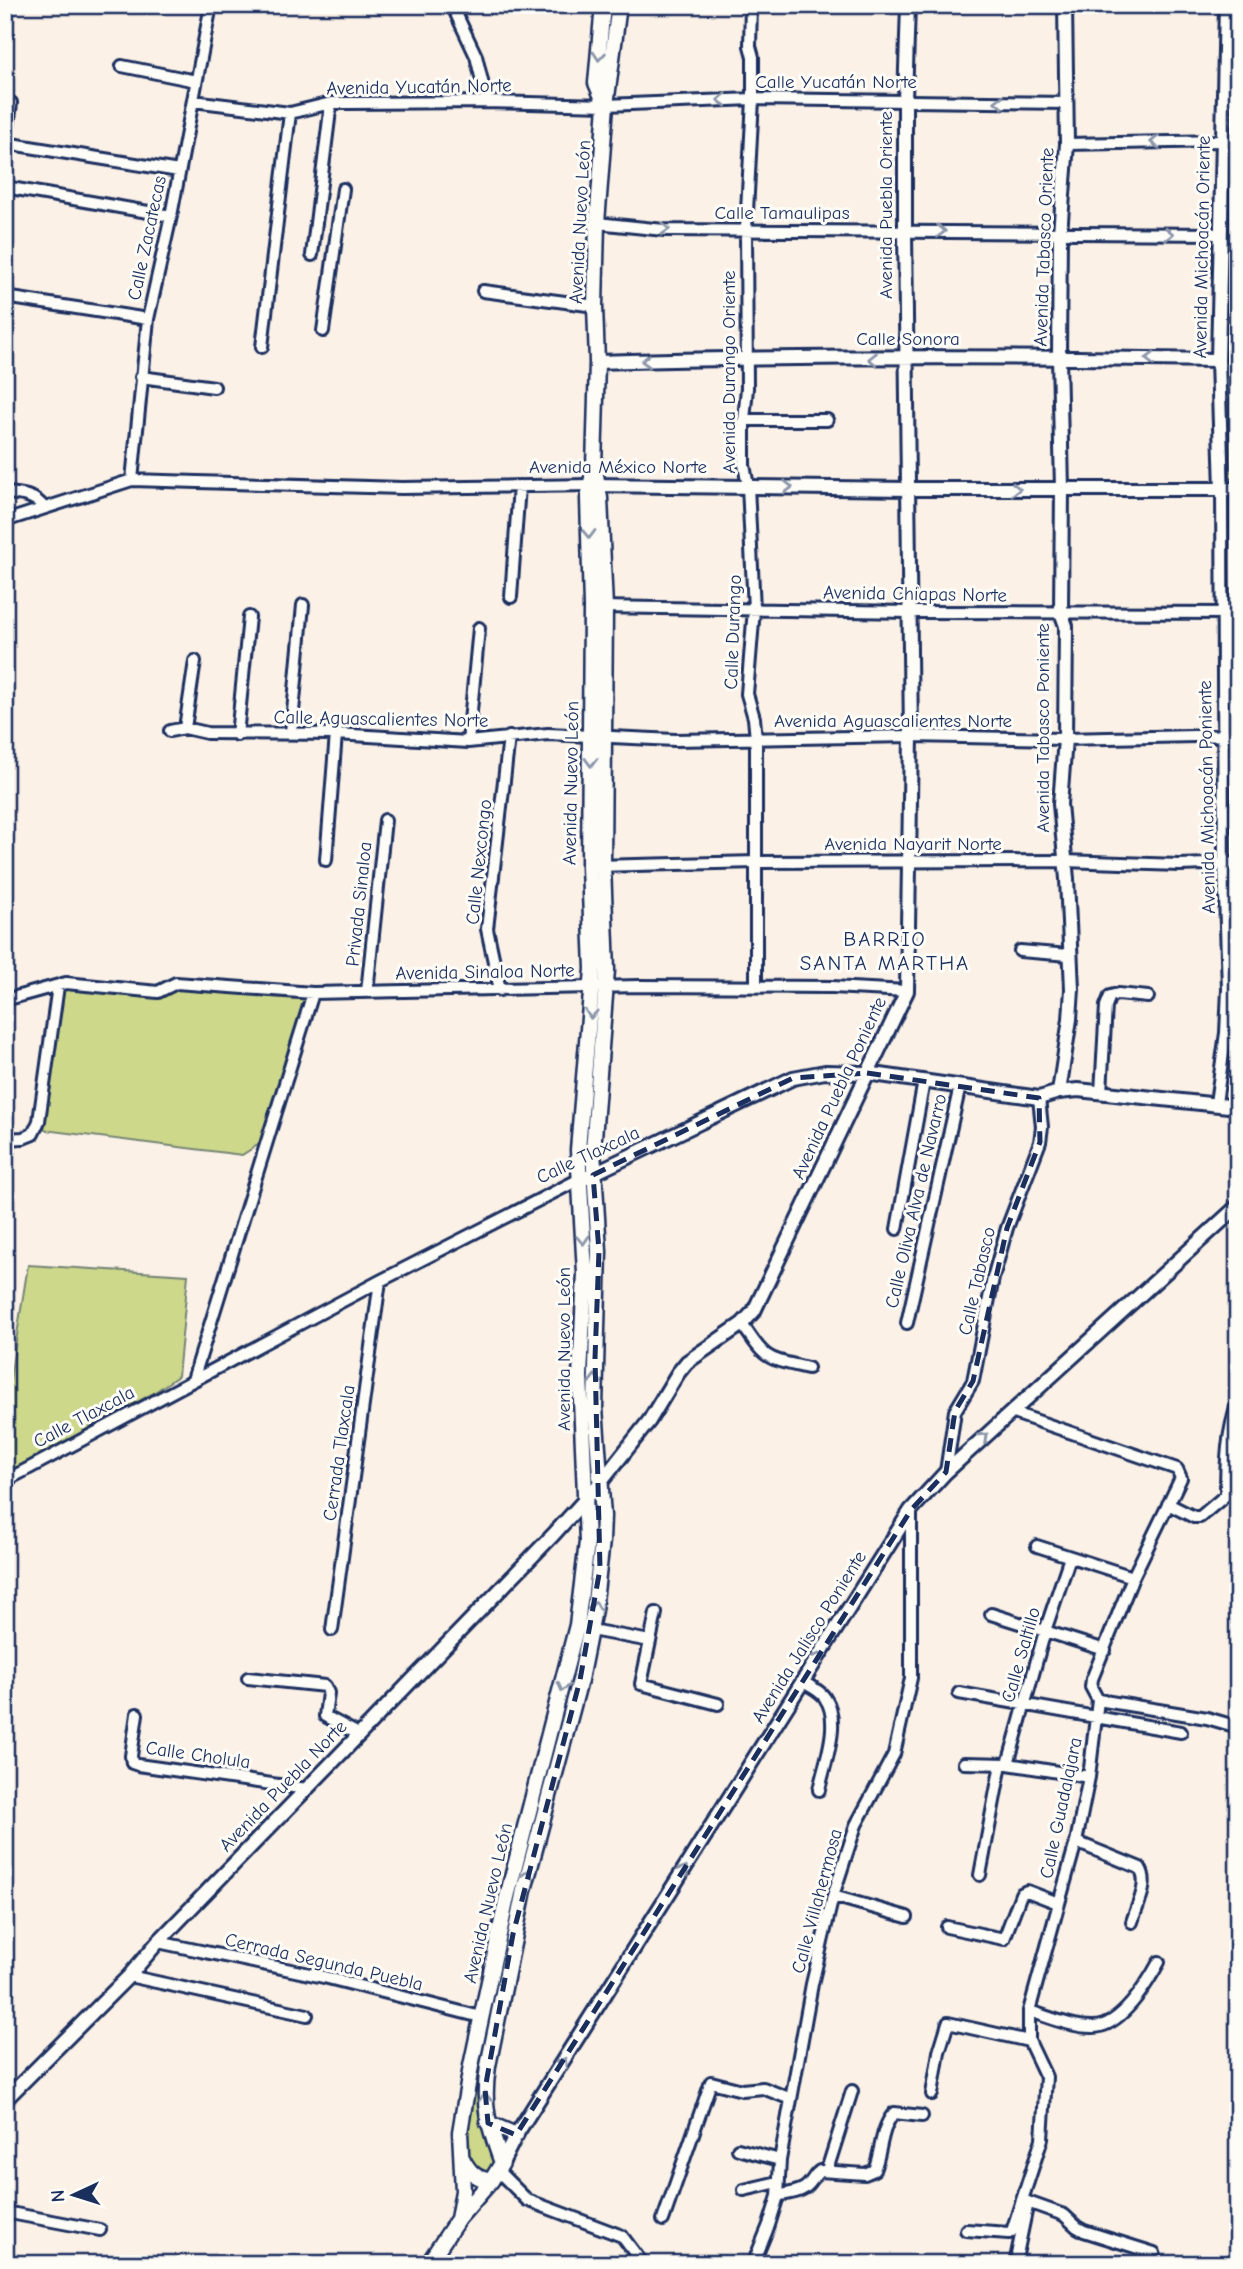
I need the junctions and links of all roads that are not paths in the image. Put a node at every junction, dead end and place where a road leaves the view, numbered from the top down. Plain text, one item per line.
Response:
1 (211, 5) edge
2 (452, 5) edge
3 (603, 5) edge
4 (619, 5) edge
5 (751, 5) edge
6 (908, 5) edge
7 (1065, 5) edge
8 (1226, 5) edge
9 (122, 66) dead end
10 (1231, 69) edge
11 (196, 81) junction
12 (753, 99) junction
13 (5, 100) edge
14 (905, 100) junction
15 (193, 101) junction
16 (487, 102) junction
17 (331, 103) junction
18 (1067, 103) junction
19 (606, 105) junction
20 (290, 113) junction
21 (1223, 141) junction
22 (1238, 141) edge
23 (6, 143) edge
24 (1067, 144) junction
25 (179, 172) junction
26 (5, 187) edge
27 (343, 189) dead end
28 (171, 216) junction
29 (597, 223) junction
30 (315, 229) junction
31 (337, 230) junction
32 (746, 230) junction
33 (905, 231) junction
34 (1060, 233) junction
35 (1219, 234) junction
36 (312, 256) dead end
37 (483, 291) dead end
38 (5, 297) edge
39 (595, 306) junction
40 (148, 319) junction
41 (323, 331) dead end
42 (262, 347) dead end
43 (1059, 357) junction
44 (746, 358) junction
45 (906, 359) junction
46 (1218, 360) junction
47 (597, 362) junction
48 (141, 377) junction
49 (214, 387) dead end
50 (744, 420) junction
51 (827, 420) dead end
52 (132, 480) junction
53 (594, 485) junction
54 (520, 486) junction
55 (748, 486) junction
56 (909, 489) junction
57 (1062, 489) junction
58 (1238, 489) edge
59 (1222, 490) junction
60 (5, 492) edge
61 (44, 508) junction
62 (5, 521) edge
63 (511, 597) dead end
64 (303, 605) dead end
65 (598, 607) junction
66 (754, 608) junction
67 (910, 612) junction
68 (1060, 612) junction
69 (1222, 612) junction
70 (1238, 612) edge
71 (249, 617) dead end
72 (479, 628) dead end
73 (195, 661) dead end
74 (185, 728) junction
75 (170, 731) dead end
76 (290, 733) junction
77 (336, 734) junction
78 (237, 735) junction
79 (1224, 735) junction
80 (1238, 735) edge
81 (597, 736) junction
82 (911, 736) junction
83 (509, 737) junction
84 (756, 738) junction
85 (1065, 739) junction
86 (468, 742) junction
87 (385, 820) dead end
88 (326, 860) dead end
89 (1064, 861) junction
90 (757, 862) junction
91 (910, 862) junction
92 (1224, 863) junction
93 (1238, 863) edge
94 (596, 866) junction
95 (1020, 951) dead end
96 (1069, 955) junction
97 (62, 985) junction
98 (756, 986) junction
99 (600, 987) junction
100 (1233, 989) edge
101 (500, 990) junction
102 (907, 991) junction
103 (367, 992) junction
104 (313, 993) junction
105 (1148, 997) dead end
106 (5, 1000) edge
107 (867, 1073) junction
108 (924, 1081) junction
109 (960, 1086) junction
110 (1059, 1092) junction
111 (1101, 1092) junction
112 (1039, 1098) junction
113 (1216, 1103) junction
114 (1238, 1107) edge
115 (5, 1139) edge
116 (586, 1177) junction
117 (1238, 1206) edge
118 (897, 1228) dead end
119 (380, 1281) junction
120 (907, 1323) dead end
121 (742, 1324) junction
122 (808, 1368) dead end
123 (193, 1380) junction
124 (1238, 1402) edge
125 (1011, 1412) junction
126 (946, 1472) junction
127 (5, 1481) edge
128 (601, 1482) junction
129 (1238, 1487) edge
130 (1226, 1495) junction
131 (586, 1499) junction
132 (1168, 1504) junction
133 (911, 1510) junction
134 (1037, 1546) dead end
135 (1070, 1557) junction
136 (1133, 1577) junction
137 (656, 1614) dead end
138 (991, 1614) dead end
139 (332, 1630) dead end
140 (591, 1630) junction
141 (1045, 1631) junction
142 (650, 1642) junction
143 (1105, 1650) junction
144 (247, 1678) dead end
145 (803, 1682) junction
146 (959, 1693) dead end
147 (1098, 1700) junction
148 (718, 1704) dead end
149 (1024, 1706) junction
150 (137, 1714) dead end
151 (1097, 1718) junction
152 (1238, 1727) edge
153 (1181, 1732) dead end
154 (360, 1735) junction
155 (964, 1763) dead end
156 (1005, 1763) junction
157 (1089, 1777) junction
158 (307, 1789) junction
159 (819, 1790) dead end
160 (1076, 1842) junction
161 (979, 1875) dead end
162 (833, 1896) junction
163 (1058, 1903) junction
164 (907, 1917) dead end
165 (1132, 1922) dead end
166 (947, 1927) dead end
167 (158, 1942) junction
168 (1159, 1962) dead end
169 (129, 1976) junction
170 (1029, 2011) junction
171 (307, 2015) dead end
172 (481, 2017) junction
173 (1029, 2041) junction
174 (852, 2091) dead end
175 (932, 2094) dead end
176 (5, 2099) edge
177 (791, 2099) junction
178 (922, 2116) dead end
179 (488, 2123) junction
180 (516, 2135) junction
181 (738, 2149) dead end
182 (461, 2156) junction
183 (780, 2160) junction
184 (827, 2170) junction
185 (497, 2171) junction
186 (778, 2182) junction
187 (744, 2190) dead end
188 (778, 2196) junction
189 (1025, 2201) junction
190 (5, 2213) edge
191 (458, 2219) junction
192 (663, 2220) dead end
193 (100, 2230) dead end
194 (966, 2230) dead end
195 (1154, 2253) dead end
196 (428, 2264) edge
197 (643, 2264) edge
198 (753, 2264) edge
199 (1015, 2264) edge

1 - 11 street, Calle Zacatecas
2 - 16 street
3 -> 19 main road, Avenida Nuevo León
4 - 19 main road, Avenida Nuevo León
5 - 12 street, Avenida Durango Oriente
6 - 14 street, Avenida Puebla Oriente
7 - 18 street, Avenida Tabasco Oriente
8 - 10 street, Avenida Michoacán Oriente
9 - 11 street
10 - 21 street, Avenida Michoacán Oriente
11 - 15 street, Calle Zacatecas
12 - 14 street, Calle Yucatán Norte
12 -> 19 street, Calle Yucatán Norte
12 - 32 street, Avenida Durango Oriente
13 - 23 street
18 -> 14 street, Calle Yucatán Norte
14 - 33 street, Avenida Puebla Oriente
15 - 20 street, Avenida Yucatán Norte
15 - 25 street, Calle Zacatecas
16 - 17 street, Avenida Yucatán Norte
16 - 19 street, Avenida Yucatán Norte
17 - 20 street, Avenida Yucatán Norte
17 - 30 street
18 - 24 street, Avenida Tabasco Oriente
19 - 29 main road, Avenida Nuevo León
20 - 42 street
21 - 22 street
21 -> 24 street
21 - 35 street, Avenida Michoacán Oriente
23 - 25 street
24 - 34 street, Avenida Tabasco Oriente
25 - 28 street, Calle Zacatecas
26 - 28 street
27 - 31 street
28 - 40 street, Calle Zacatecas
29 -> 32 street, Calle Tamaulipas
29 - 39 main road, Avenida Nuevo León
30 - 31 street
30 - 36 street
31 - 41 street
32 - 33 street, Calle Tamaulipas
32 - 44 street, Avenida Durango Oriente
33 -> 34 street, Calle Tamaulipas
33 - 45 street, Avenida Puebla Oriente
34 -> 35 street, Calle Tamaulipas
34 - 43 street, Avenida Tabasco Oriente
35 - 46 street, Avenida Michoacán Oriente
37 - 39 street
38 - 40 street
39 - 47 main road, Avenida Nuevo León
40 - 48 street, Calle Zacatecas
43 - 45 street, Calle Sonora
46 -> 43 street, Calle Sonora
43 - 57 street, Avenida Tabasco Oriente
45 -> 44 street, Calle Sonora
44 -> 47 street, Calle Sonora
44 - 50 street, Avenida Durango Oriente
45 - 56 street, Avenida Puebla Oriente
46 - 59 street, Avenida Michoacán Oriente
47 - 53 main road, Avenida Nuevo León
48 - 49 street
48 - 52 street, Calle Zacatecas
50 - 51 street
50 - 55 street, Avenida Durango Oriente
52 - 54 street, Avenida México Norte
52 - 61 street, Avenida México Norte
53 - 54 street, Avenida México Norte
53 - 55 street, Avenida México Norte
53 - 65 main road, Avenida Nuevo León
54 - 63 street
55 -> 56 street, Avenida México Norte
55 - 66 street, Calle Durango
56 -> 57 street, Avenida México Norte
56 - 67 street, Avenida Puebla Poniente
57 - 59 street, Avenida México Norte
57 - 68 street, Avenida Tabasco Poniente
58 - 59 street, Avenida México Norte
59 - 69 street, Avenida Michoacán Poniente
60 - 61 street
61 - 62 street, Avenida México Norte
64 - 76 street
65 - 66 street, Avenida Chiapas Norte
65 - 81 main road, Avenida Nuevo León
66 - 67 street, Avenida Chiapas Norte
66 - 84 street, Calle Durango
67 - 68 street, Avenida Chiapas Norte
67 - 82 street, Avenida Puebla Poniente
68 - 69 street, Avenida Chiapas Norte
68 - 85 street, Avenida Tabasco Poniente
69 - 70 street, Avenida Chiapas Norte
69 - 79 street, Avenida Michoacán Poniente
71 - 78 street
72 - 86 street
73 - 74 street
74 - 75 street, Calle Aguascalientes Norte
74 - 78 street, Calle Aguascalientes Norte
76 - 77 street, Calle Aguascalientes Norte
76 - 78 street, Calle Aguascalientes Norte
77 - 86 street, Calle Aguascalientes Norte
77 - 88 street
79 - 80 street, Avenida Aguascalientes Norte
79 - 85 street, Avenida Aguascalientes Norte
79 - 92 street, Avenida Michoacán Poniente
81 - 83 street, Calle Aguascalientes Norte
81 - 84 street, Avenida Aguascalientes Norte
81 - 94 main road, Avenida Nuevo León
82 - 84 street, Avenida Aguascalientes Norte
82 - 85 street, Avenida Aguascalientes Norte
82 - 91 street, Avenida Puebla Poniente
83 - 86 street, Calle Aguascalientes Norte
83 - 101 street, Calle Nexcongo
84 - 90 street, Calle Durango
85 - 89 street, Avenida Tabasco Poniente
87 - 103 street, Privada Sinaloa
89 - 91 street, Avenida Nayarit Norte
89 - 92 street, Avenida Nayarit Norte
89 - 96 street, Avenida Tabasco Poniente
90 - 91 street, Avenida Nayarit Norte
90 - 94 street, Avenida Nayarit Norte
90 - 98 street, Calle Durango
91 - 102 street, Avenida Puebla Poniente
92 - 93 street, Avenida Nayarit Norte
92 - 100 street, Avenida Michoacán Poniente
94 - 99 main road, Avenida Nuevo León
95 - 96 street
96 - 110 street, Avenida Tabasco Poniente
97 - 104 street, Avenida Sinaloa Norte
97 - 106 street, Avenida Sinaloa Norte
97 - 115 street
98 - 99 street, Avenida Sinaloa Norte
98 - 102 street, Avenida Sinaloa Norte
99 - 101 street, Avenida Sinaloa Norte
99 - 116 main road, Avenida Nuevo León
100 - 113 street, Avenida Michoacán Poniente
101 - 103 street, Avenida Sinaloa Norte
102 - 107 street, Avenida Puebla Poniente
103 - 104 street, Avenida Sinaloa Norte
104 - 123 street
105 - 111 street
107 - 108 street, Calle Tlaxcala
107 - 116 street, Calle Tlaxcala
107 - 121 street, Avenida Puebla Poniente
108 - 109 street, Calle Tlaxcala
108 - 118 street
109 - 112 street, Calle Tlaxcala
109 - 120 street, Calle Oliva Alva de Navarro
110 - 111 street, Calle Tlaxcala
110 - 112 street, Calle Tlaxcala
111 - 113 street, Calle Tlaxcala
112 - 126 street, Calle Tabasco
113 - 114 street, Calle Tlaxcala
116 - 119 street, Calle Tlaxcala
128 -> 116 main road, Avenida Nuevo León
116 -> 131 main road, Avenida Nuevo León
117 - 125 street, Avenida Jalisco Poniente
119 - 123 street, Calle Tlaxcala
119 - 139 street, Cerrada Tlaxcala
121 - 122 street
121 - 128 street, Avenida Puebla Poniente
123 - 127 street, Calle Tlaxcala
124 - 130 street
126 -> 125 street, Avenida Jalisco Poniente
125 - 132 street, Calle Guadalajara
126 - 133 street, Avenida Jalisco Poniente
128 - 131 street, Avenida Puebla Poniente
140 -> 128 main road, Avenida Nuevo León
129 - 130 street
130 - 132 street
131 - 154 street, Avenida Puebla Norte
131 -> 172 main road, Avenida Nuevo León
132 - 136 street, Calle Guadalajara
145 -> 133 street, Avenida Jalisco Poniente
133 - 162 street, Calle Villahermosa
134 - 135 street
135 - 136 street
135 - 141 street, Calle Saltillo
136 - 143 street, Calle Guadalajara
137 - 142 street
138 - 141 street
140 - 142 street
179 -> 140 main road, Avenida Nuevo León
141 - 143 street
141 - 149 street, Calle Saltillo
142 - 148 street
143 - 147 street, Calle Guadalajara
144 - 154 street
145 - 159 street
180 -> 145 street, Avenida Jalisco Poniente
146 - 149 street
147 - 151 street, Calle Guadalajara
147 - 152 street
149 - 151 street
149 - 156 street, Calle Saltillo
150 - 158 street, Calle Cholula
151 - 153 street
151 - 157 street, Calle Guadalajara
154 - 158 street, Avenida Puebla Norte
155 - 156 street
156 - 157 street
156 - 161 street, Calle Saltillo
157 - 160 street, Calle Guadalajara
158 - 167 street, Avenida Puebla Norte
160 - 163 street, Calle Guadalajara
160 - 165 street
162 - 164 street
162 - 177 street, Calle Villahermosa
163 - 166 street
163 - 170 street, Calle Guadalajara
167 - 169 street, Avenida Puebla Norte
167 - 172 street, Cerrada Segunda Puebla
168 - 170 street
169 - 171 street
169 - 176 street, Avenida Puebla Norte
170 - 173 street, Calle Guadalajara
172 - 182 main road, Avenida Nuevo León
173 - 175 street
173 - 189 street, Calle Guadalajara
174 - 184 street
177 - 183 street, Calle Villahermosa
177 - 192 street
178 - 184 street
179 - 180 main road
179 - 185 main road, Avenida Nuevo León
180 - 185 street, Avenida Jalisco Poniente
181 - 183 street
182 - 185 main road
182 - 191 main road, Avenida Nuevo León
183 - 186 street, Calle Villahermosa
184 - 188 street
185 - 191 main road
185 - 197 street
186 - 187 street
186 - 188 street, Calle Villahermosa
188 - 198 street, Calle Villahermosa
189 - 194 street
189 - 195 street
189 - 199 street
190 - 193 street
191 - 196 main road

